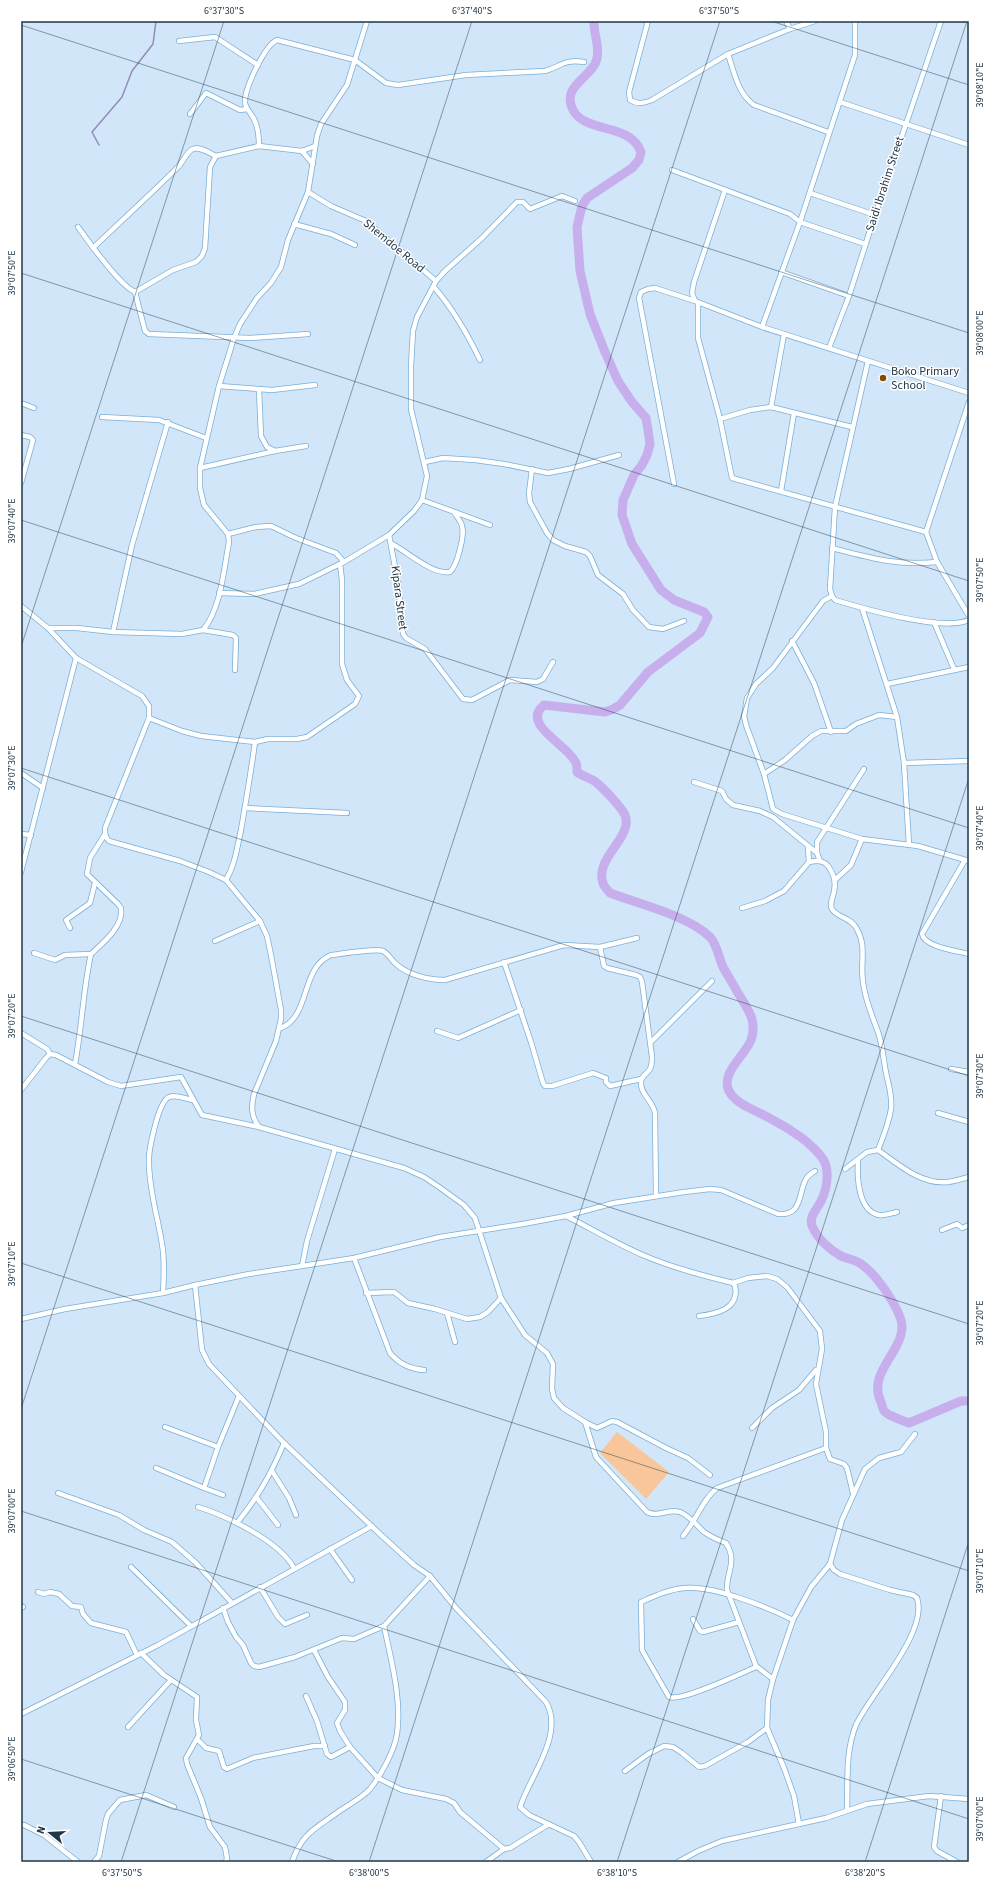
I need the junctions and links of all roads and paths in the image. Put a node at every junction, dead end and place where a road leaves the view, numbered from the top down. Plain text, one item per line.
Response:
1 (367, 21) edge
2 (648, 21) edge
3 (786, 21) edge
4 (815, 21) edge
5 (855, 21) edge
6 (941, 21) edge
7 (790, 29) junction
8 (179, 41) dead end
9 (728, 54) junction
10 (355, 60) junction
11 (584, 62) dead end
12 (258, 65) junction
13 (840, 102) junction
14 (247, 109) junction
15 (190, 114) dead end
16 (905, 124) junction
17 (828, 132) junction
18 (969, 145) edge
19 (259, 146) junction
20 (315, 146) junction
21 (302, 151) junction
22 (216, 156) junction
23 (313, 164) junction
24 (672, 170) dead end
25 (725, 190) junction
26 (308, 192) junction
27 (810, 193) junction
28 (575, 201) dead end
29 (874, 215) junction
30 (800, 222) junction
31 (294, 224) junction
32 (78, 227) dead end
33 (865, 244) junction
34 (354, 245) dead end
35 (93, 248) junction
36 (781, 272) junction
37 (436, 281) junction
38 (434, 287) junction
39 (135, 292) junction
40 (849, 296) junction
41 (696, 302) junction
42 (705, 306) junction
43 (699, 311) junction
44 (762, 327) junction
45 (308, 334) dead end
46 (784, 334) junction
47 (234, 338) junction
48 (829, 348) junction
49 (480, 360) dead end
50 (868, 361) junction
51 (315, 385) dead end
52 (219, 386) junction
53 (259, 390) junction
54 (969, 393) edge
55 (969, 402) edge
56 (21, 403) edge
57 (771, 407) junction
58 (34, 408) dead end
59 (794, 414) junction
60 (102, 417) dead end
61 (720, 419) junction
62 (168, 422) junction
63 (852, 426) junction
64 (21, 435) edge
65 (206, 438) junction
66 (306, 446) dead end
67 (275, 451) junction
68 (619, 455) dead end
69 (425, 462) junction
70 (200, 468) junction
71 (532, 469) junction
72 (21, 482) edge
73 (674, 484) dead end
74 (781, 491) junction
75 (422, 500) junction
76 (835, 507) junction
77 (454, 512) junction
78 (490, 525) dead end
79 (926, 532) junction
80 (228, 534) junction
81 (389, 534) junction
82 (392, 544) junction
83 (832, 548) junction
84 (937, 562) junction
85 (342, 563) junction
86 (219, 593) junction
87 (832, 596) junction
88 (21, 606) edge
89 (862, 608) junction
90 (969, 616) edge
91 (969, 620) edge
92 (684, 621) dead end
93 (934, 622) junction
94 (48, 628) junction
95 (203, 630) junction
96 (113, 632) junction
97 (792, 641) junction
98 (76, 658) junction
99 (553, 662) dead end
100 (969, 667) edge
101 (954, 669) junction
102 (235, 670) dead end
103 (887, 684) junction
104 (897, 717) junction
105 (149, 718) junction
106 (832, 732) junction
107 (255, 742) junction
108 (969, 761) edge
109 (904, 764) junction
110 (864, 769) dead end
111 (21, 773) edge
112 (764, 774) junction
113 (694, 782) dead end
114 (43, 788) junction
115 (245, 808) junction
116 (347, 813) dead end
117 (825, 829) junction
118 (21, 834) edge
119 (104, 834) junction
120 (31, 836) junction
121 (862, 839) junction
122 (909, 845) junction
123 (808, 847) junction
124 (817, 853) junction
125 (967, 860) edge
126 (820, 861) junction
127 (809, 862) junction
128 (21, 872) edge
129 (226, 880) junction
130 (836, 880) junction
131 (95, 883) junction
132 (742, 908) dead end
133 (260, 920) junction
134 (70, 928) dead end
135 (637, 938) dead end
136 (215, 941) dead end
137 (600, 947) junction
138 (34, 952) dead end
139 (91, 954) junction
140 (969, 954) edge
141 (504, 962) junction
142 (712, 981) dead end
143 (521, 1010) junction
144 (280, 1028) junction
145 (437, 1031) dead end
146 (21, 1033) edge
147 (651, 1042) junction
148 (50, 1054) junction
149 (74, 1064) junction
150 (951, 1069) dead end
151 (969, 1072) edge
152 (641, 1079) junction
153 (21, 1090) edge
154 (193, 1100) junction
155 (938, 1113) dead end
156 (969, 1122) edge
157 (258, 1127) junction
158 (335, 1149) junction
159 (878, 1150) junction
160 (858, 1161) junction
161 (845, 1169) dead end
162 (815, 1171) dead end
163 (969, 1177) edge
164 (656, 1196) junction
165 (897, 1212) dead end
166 (566, 1216) junction
167 (969, 1225) edge
168 (942, 1230) dead end
169 (480, 1231) junction
170 (354, 1258) junction
171 (302, 1266) junction
172 (733, 1283) junction
173 (195, 1285) junction
174 (163, 1293) junction
175 (366, 1293) junction
176 (501, 1298) junction
177 (447, 1313) junction
178 (699, 1316) dead end
179 (21, 1319) edge
180 (455, 1342) dead end
181 (818, 1367) junction
182 (424, 1370) dead end
183 (239, 1396) junction
184 (585, 1422) junction
185 (165, 1427) dead end
186 (752, 1428) dead end
187 (915, 1434) dead end
188 (284, 1443) junction
189 (218, 1447) junction
190 (826, 1448) junction
191 (156, 1468) dead end
192 (272, 1472) junction
193 (710, 1475) dead end
194 (204, 1488) junction
195 (852, 1493) junction
196 (58, 1494) dead end
197 (223, 1496) dead end
198 (257, 1498) junction
199 (198, 1507) dead end
200 (296, 1515) dead end
201 (237, 1523) junction
202 (694, 1523) junction
203 (278, 1525) dead end
204 (372, 1526) junction
205 (683, 1536) dead end
206 (330, 1549) junction
207 (830, 1564) junction
208 (131, 1567) dead end
209 (294, 1568) junction
210 (430, 1576) junction
211 (352, 1580) dead end
212 (260, 1587) junction
213 (38, 1592) dead end
214 (728, 1595) junction
215 (232, 1603) junction
216 (223, 1608) junction
217 (307, 1615) dead end
218 (693, 1619) dead end
219 (793, 1620) junction
220 (739, 1622) junction
221 (191, 1626) junction
222 (384, 1626) junction
223 (314, 1650) junction
224 (139, 1654) junction
225 (756, 1666) junction
226 (774, 1679) junction
227 (171, 1680) junction
228 (306, 1696) dead end
229 (21, 1714) edge
230 (128, 1727) dead end
231 (767, 1728) junction
232 (198, 1740) junction
233 (325, 1746) junction
234 (350, 1747) junction
235 (625, 1771) dead end
236 (378, 1778) junction
237 (940, 1796) junction
238 (969, 1799) edge
239 (174, 1807) dead end
240 (847, 1810) junction
241 (549, 1824) junction
242 (799, 1824) junction
243 (24, 1825) dead end
244 (504, 1849) junction
245 (78, 1862) edge
246 (94, 1862) edge
247 (226, 1862) edge
248 (292, 1862) edge
249 (486, 1862) edge
250 (591, 1862) edge
251 (678, 1862) edge
252 (957, 1862) edge

1 - 10 street
2 - 9 street
3 - 7 street
4 - 7 street
5 - 13 street
6 - 16 street, Saidi Ibrahim Street
7 - 9 street
8 - 12 street
9 - 17 street
10 - 11 street
10 - 12 street
10 - 20 street
12 - 14 street
13 - 16 street
13 - 17 street
14 - 15 street
14 - 19 street
16 - 18 street
16 - 29 street, Saidi Ibrahim Street
17 - 27 street
19 - 21 street
19 - 22 street
20 - 21 street
20 - 23 street
21 - 23 street
22 - 35 street
22 - 39 street
23 - 26 street
24 - 25 street
25 - 30 street
25 - 41 street
26 - 31 street
26 - 37 street, Shemdoe Road
27 - 29 street
27 - 30 street
28 - 37 street
29 - 33 street, Saidi Ibrahim Street
30 - 33 street
30 - 36 street
31 - 34 street
31 - 47 street
32 - 35 street
33 - 40 street, Saidi Ibrahim Street
35 - 39 street
36 - 40 street
36 - 44 street
37 - 38 street
38 - 49 street
38 - 69 street
39 - 47 street
40 - 48 street, Saidi Ibrahim Street
41 - 42 street
41 - 43 street
41 - 73 street
42 - 43 street
42 - 44 street
43 - 61 street
44 - 46 street
45 - 47 street
46 - 48 street
46 - 57 street
47 - 52 street
48 - 50 street
50 - 54 street
50 - 63 street
51 - 53 street
52 - 53 street
52 - 65 street
53 - 67 street
55 - 79 street
56 - 58 street
57 - 59 street
57 - 61 street
59 - 63 street
59 - 74 street
60 - 62 street
61 - 74 street
62 - 65 street
62 - 96 street
63 - 76 street
64 - 72 street
65 - 70 street
66 - 67 street
67 - 70 street
68 - 71 street
69 - 71 street
69 - 75 street
70 - 80 street
71 - 92 street
74 - 76 street
75 - 77 street
75 - 81 street
76 - 79 street
76 - 83 street
77 - 78 street
77 - 82 street
79 - 84 street
80 - 85 street
80 - 86 street
81 - 82 street, Kipara Street
81 - 85 street
82 - 99 street, Kipara Street
83 - 84 street
83 - 87 street
84 - 90 street
85 - 86 street
85 - 107 street
86 - 95 street
87 - 89 street
87 - 97 street
88 - 94 street
89 - 93 street
89 - 103 street
91 - 93 street
93 - 101 street
94 - 96 street
94 - 98 street
95 - 96 street
95 - 102 street
97 - 106 street
97 - 112 street
98 - 105 street
98 - 114 street
100 - 101 street
101 - 103 street
103 - 104 street
104 - 106 street
104 - 109 street
105 - 107 street
105 - 119 street
106 - 112 street
107 - 115 street
108 - 109 street
109 - 122 street
110 - 117 street
111 - 114 street
112 - 117 street
113 - 123 street
114 - 120 street
115 - 116 street
115 - 129 street
117 - 121 street
117 - 124 street
118 - 120 street
119 - 129 street
119 - 131 street
120 - 128 street
121 - 122 street
121 - 130 street
122 - 125 street
123 - 124 street
123 - 127 street
124 - 126 street
125 - 140 street
126 - 127 street
126 - 130 street
127 - 132 street
129 - 133 street
130 - 159 street
131 - 134 street
131 - 139 street
133 - 136 street
133 - 144 street
135 - 137 street
137 - 141 street
137 - 147 street
138 - 139 street
139 - 149 street
141 - 143 street
141 - 144 street
142 - 147 street
143 - 145 street
143 - 152 street
144 - 157 street
146 - 148 street
147 - 152 street
148 - 149 street
148 - 153 street
149 - 154 street
150 - 151 street
152 - 164 street
154 - 157 street
154 - 174 street
155 - 156 street
157 - 158 street
158 - 169 street
158 - 171 street
159 - 160 street
159 - 163 street
160 - 161 street
160 - 165 street
162 - 164 street
164 - 166 street
166 - 169 street
166 - 172 street
167 - 168 street
169 - 170 street
169 - 176 street
170 - 171 street
170 - 175 street
171 - 173 street
172 - 178 street
172 - 181 street
173 - 174 street
173 - 183 street
174 - 179 street
175 - 177 street
175 - 182 street
176 - 177 street
176 - 184 street
177 - 180 street
181 - 186 street
181 - 190 street
183 - 188 street
183 - 189 street
184 - 193 street
184 - 202 street
185 - 189 street
187 - 195 street
188 - 192 street
188 - 204 street
189 - 194 street
190 - 195 street
190 - 202 street
191 - 194 street
192 - 198 street
192 - 200 street
194 - 197 street
195 - 207 street
196 - 215 street
198 - 201 street
198 - 203 street
199 - 201 street
201 - 209 street
202 - 205 street
202 - 214 street
204 - 206 street
204 - 210 street
206 - 209 street
206 - 211 street
207 - 219 street
207 - 240 street
208 - 221 street
209 - 212 street
210 - 222 street
210 - 241 street
212 - 215 street
212 - 217 street
213 - 224 street
214 - 219 street
214 - 220 street
214 - 225 street
215 - 216 street
216 - 221 street
216 - 223 street
218 - 220 street
219 - 226 street
220 - 225 street
221 - 224 street
222 - 223 street
222 - 236 street
223 - 234 street
224 - 227 street
224 - 229 street
225 - 226 street
226 - 231 street
227 - 230 street
227 - 232 street
228 - 233 street
231 - 235 street
231 - 242 street
232 - 233 street
232 - 247 street
233 - 234 street
234 - 236 street
236 - 244 street
236 - 248 street
237 - 238 street
237 - 240 street
237 - 252 street
239 - 246 street
240 - 242 street
241 - 244 street
241 - 250 street
242 - 251 street
243 - 245 street
244 - 249 street

